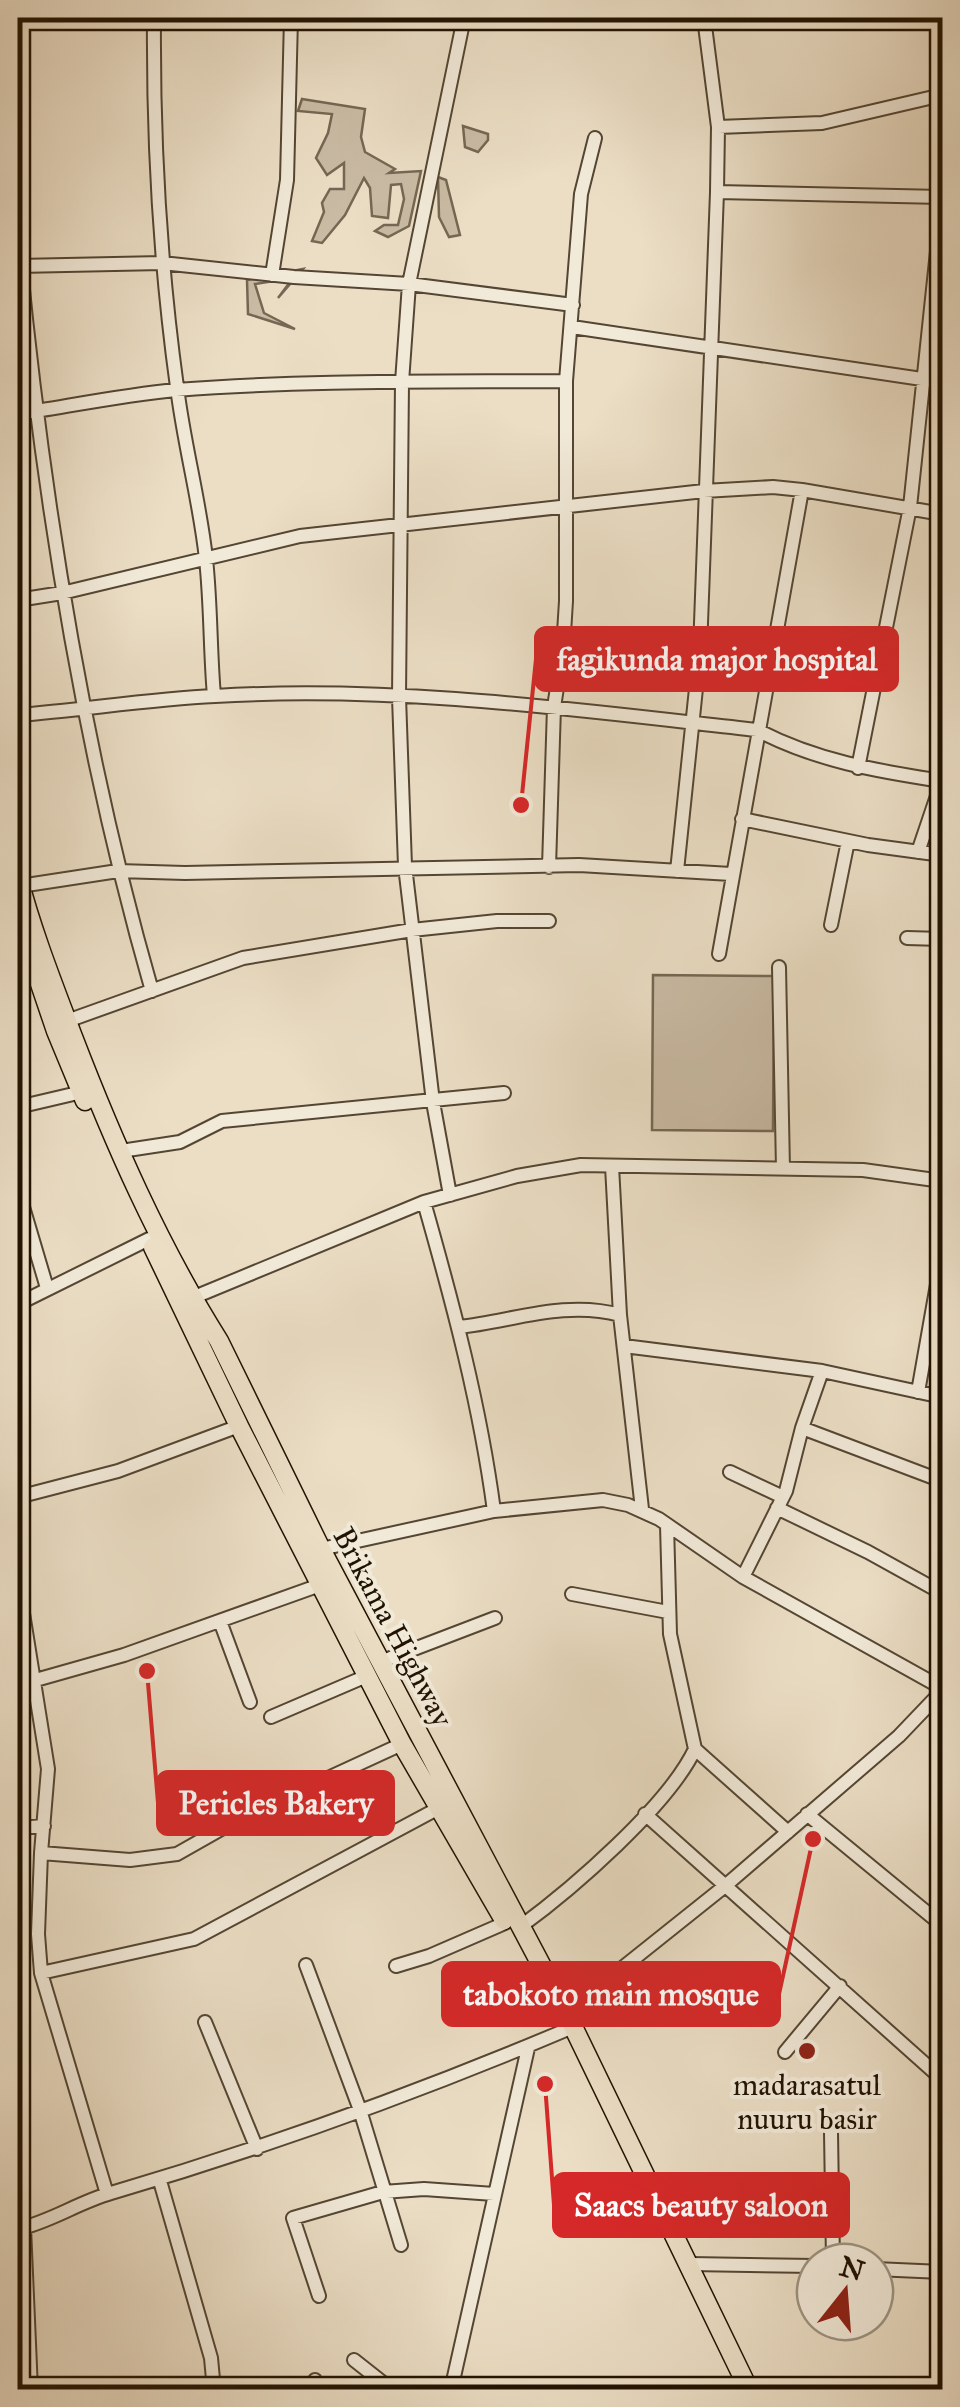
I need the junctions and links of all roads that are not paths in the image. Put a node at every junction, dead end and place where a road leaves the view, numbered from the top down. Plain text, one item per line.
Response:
1 (154, 18) edge
2 (291, 18) edge
3 (464, 18) edge
4 (704, 18) edge
5 (941, 18) edge
6 (942, 55) edge
7 (942, 95) edge
8 (718, 127) junction
9 (595, 138) dead end
10 (716, 192) junction
11 (942, 200) edge
12 (18, 240) edge
13 (162, 264) junction
14 (19, 266) edge
15 (272, 275) junction
16 (409, 284) junction
17 (573, 305) junction
18 (572, 327) junction
19 (710, 346) junction
20 (925, 380) junction
21 (566, 381) junction
22 (402, 382) junction
23 (942, 382) edge
24 (177, 390) junction
25 (38, 411) junction
26 (18, 414) edge
27 (802, 490) junction
28 (704, 491) junction
29 (568, 506) junction
30 (910, 507) junction
31 (942, 514) edge
32 (401, 525) junction
33 (206, 559) junction
34 (62, 593) junction
35 (18, 600) edge
36 (214, 696) junction
37 (399, 697) junction
38 (554, 706) junction
39 (86, 710) junction
40 (18, 715) edge
41 (692, 723) junction
42 (757, 730) junction
43 (858, 768) junction
44 (942, 781) edge
45 (742, 818) junction
46 (848, 841) junction
47 (918, 852) junction
48 (942, 855) edge
49 (405, 866) junction
50 (549, 867) junction
51 (118, 871) junction
52 (676, 872) junction
53 (731, 874) junction
54 (19, 882) edge
55 (18, 919) edge
56 (550, 920) dead end
57 (831, 925) dead end
58 (412, 930) junction
59 (907, 938) dead end
60 (942, 938) edge
61 (719, 954) dead end
62 (30, 955) edge
63 (779, 967) dead end
64 (152, 991) junction
65 (67, 1021) junction
66 (82, 1092) junction
67 (504, 1093) dead end
68 (433, 1102) junction
69 (18, 1107) edge
70 (121, 1152) junction
71 (612, 1166) junction
72 (783, 1169) junction
73 (942, 1180) edge
74 (18, 1190) edge
75 (450, 1195) junction
76 (424, 1202) junction
77 (149, 1239) junction
78 (942, 1256) edge
79 (48, 1288) junction
80 (192, 1298) junction
81 (18, 1304) edge
82 (620, 1315) junction
83 (459, 1327) junction
84 (211, 1345) junction
85 (624, 1346) junction
86 (822, 1370) junction
87 (918, 1392) junction
88 (942, 1398) edge
89 (239, 1426) junction
90 (802, 1428) junction
91 (730, 1472) dead end
92 (942, 1481) edge
93 (18, 1497) edge
94 (780, 1502) junction
95 (642, 1509) junction
96 (494, 1510) junction
97 (667, 1526) junction
98 (321, 1549) junction
99 (743, 1577) junction
100 (18, 1582) edge
101 (320, 1585) junction
102 (942, 1593) edge
103 (572, 1594) dead end
104 (668, 1612) junction
105 (495, 1618) dead end
106 (220, 1621) junction
107 (374, 1669) junction
108 (34, 1682) junction
109 (18, 1685) edge
110 (942, 1689) edge
111 (250, 1702) dead end
112 (271, 1716) dead end
113 (402, 1744) junction
114 (694, 1749) junction
115 (437, 1809) junction
116 (646, 1814) junction
117 (807, 1814) junction
118 (44, 1826) junction
119 (18, 1828) edge
120 (788, 1832) junction
121 (40, 1853) junction
122 (725, 1886) junction
123 (512, 1925) junction
124 (942, 1925) edge
125 (306, 1966) dead end
126 (396, 1966) dead end
127 (41, 1972) junction
128 (840, 1986) junction
129 (563, 2020) junction
130 (204, 2022) dead end
131 (528, 2048) junction
132 (785, 2052) dead end
133 (942, 2079) edge
134 (360, 2110) junction
135 (831, 2132) dead end
136 (257, 2149) junction
137 (160, 2180) junction
138 (383, 2192) junction
139 (108, 2194) junction
140 (494, 2194) junction
141 (21, 2228) edge
142 (834, 2242) edge
143 (401, 2244) dead end
144 (690, 2264) junction
145 (795, 2266) edge
146 (895, 2270) edge
147 (942, 2272) edge
148 (319, 2296) dead end
149 (354, 2360) dead end
150 (31, 2390) edge
151 (214, 2390) edge
152 (392, 2390) edge
153 (450, 2390) edge
154 (736, 2390) edge
155 (749, 2390) edge

1 - 13 street
2 - 15 street
3 - 16 street
4 - 8 street
5 - 6 street
7 - 8 street
8 - 10 street
9 - 17 street
10 - 11 street
10 - 19 street
11 - 20 street
12 - 14 street
13 - 14 street
13 - 15 street
13 - 24 street
14 - 25 street
15 - 16 street
16 - 17 street
16 - 22 street
17 - 18 street
18 - 19 street
18 - 21 street
19 - 20 street
19 - 28 street
20 - 23 street
20 - 30 street
21 - 22 street
21 - 29 street
22 - 24 street
22 - 32 street
24 - 25 street
24 - 33 street
25 - 26 street
25 - 34 street
27 - 28 street
27 - 30 street
27 - 42 street
28 - 29 street
28 - 41 street
29 - 32 street
29 - 38 street
30 - 31 street
30 - 43 street
32 - 33 street
32 - 37 street
33 - 34 street
33 - 36 street
34 - 35 street
34 - 39 street
36 - 37 street
36 - 39 street
37 - 38 street
37 - 49 street
38 - 41 street
38 - 50 street
39 - 40 street
39 - 51 street
41 - 42 street
41 - 52 street
42 - 43 street
42 - 45 street
43 - 44 street
44 - 47 street
45 - 46 street
45 - 53 street
46 - 47 street
46 - 57 street
47 - 48 street
49 - 50 street
49 - 51 street
49 - 58 street
50 - 52 street
51 - 54 street
51 - 64 street
52 - 53 street
53 - 61 street
54 - 62 highway, Brikama Highway
55 - 62 highway, Brikama Highway
56 - 58 street
58 - 64 street
58 - 68 street
59 - 60 street
62 - 65 highway, Brikama Highway
62 - 66 highway, Brikama Highway
63 - 72 street
64 - 65 street
65 - 70 highway, Brikama Highway
66 - 69 street
66 - 77 highway, Brikama Highway
67 - 68 street
68 - 70 street
68 - 75 street
70 - 80 highway, Brikama Highway
71 - 72 street
71 - 75 street
71 - 82 street
72 - 73 street
74 - 79 street
75 - 76 street
76 - 80 street
76 - 83 street
77 - 79 street
77 - 84 highway, Brikama Highway
78 - 87 street
79 - 81 street
80 - 84 highway, Brikama Highway
82 - 83 street
82 - 85 street
83 - 96 street
84 - 89 highway, Brikama Highway
84 - 98 highway, Brikama Highway
85 - 86 street
85 - 95 street
86 - 87 street
86 - 90 street
87 - 88 street
89 - 93 street
89 - 101 highway, Brikama Highway
90 - 92 street
90 - 94 street
91 - 94 street
94 - 99 street
94 - 102 street
95 - 96 street
95 - 97 street
96 - 98 street
97 - 99 street
97 - 104 street
98 - 107 highway, Brikama Highway
99 - 110 street
100 - 108 street
101 - 106 street
101 - 107 highway, Brikama Highway
103 - 104 street
104 - 114 street
105 - 107 street
106 - 108 street
106 - 111 street
107 - 112 street
107 - 113 highway, Brikama Highway
107 - 123 highway, Brikama Highway
108 - 109 street
108 - 118 street
110 - 117 street
113 - 115 highway, Brikama Highway
113 - 121 street
114 - 116 street
114 - 120 street
115 - 123 highway, Brikama Highway
115 - 127 street
116 - 122 street
116 - 123 street
117 - 120 street
117 - 124 street
118 - 119 street
118 - 121 street
120 - 122 street
121 - 127 street
122 - 128 street
122 - 129 street
123 - 126 street
123 - 129 highway, Brikama Highway
125 - 134 street
127 - 139 street
128 - 132 street
128 - 133 street
129 - 131 street
129 - 144 highway, Brikama Highway
129 - 154 highway, Brikama Highway
130 - 136 street
131 - 134 street
131 - 140 street
134 - 136 street
134 - 138 street
135 - 142 street
136 - 137 street
137 - 139 street
137 - 151 street
138 - 140 street
138 - 143 street
138 - 148 street
139 - 141 street
140 - 153 street
141 - 150 street
144 - 145 street
144 - 155 highway, Brikama Highway
146 - 147 street
149 - 152 street

